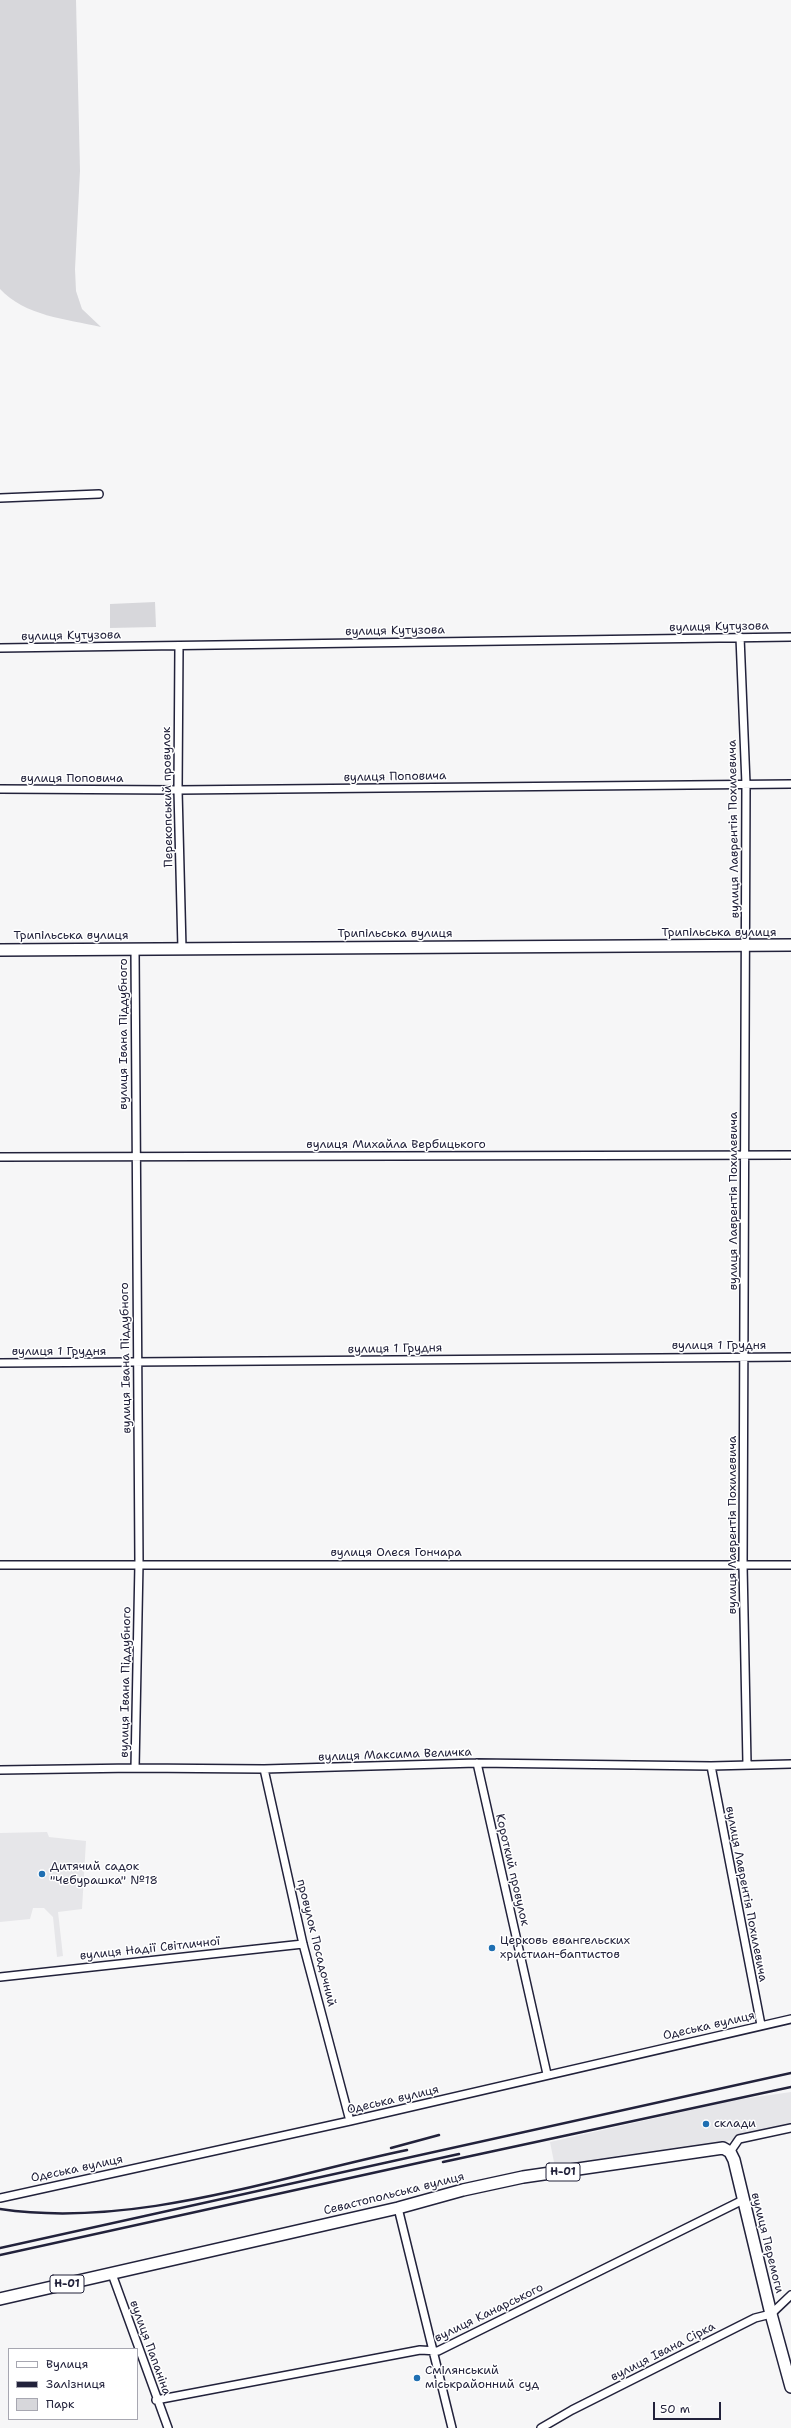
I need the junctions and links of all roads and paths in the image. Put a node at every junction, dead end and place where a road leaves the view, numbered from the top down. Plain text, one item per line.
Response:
1 (99, 494) dead end
2 (0, 498) edge
3 (740, 637) junction
4 (791, 637) edge
5 (179, 646) junction
6 (0, 648) edge
7 (746, 784) junction
8 (791, 784) edge
9 (0, 789) edge
10 (178, 790) junction
11 (747, 945) junction
12 (791, 945) edge
13 (135, 949) junction
14 (182, 949) junction
15 (0, 950) edge
16 (791, 1155) edge
17 (135, 1156) junction
18 (745, 1156) junction
19 (0, 1157) edge
20 (744, 1357) junction
21 (791, 1357) edge
22 (138, 1362) junction
23 (0, 1363) edge
24 (139, 1563) junction
25 (0, 1565) edge
26 (743, 1565) junction
27 (791, 1565) edge
28 (477, 1763) junction
29 (747, 1764) junction
30 (791, 1764) edge
31 (711, 1766) junction
32 (135, 1768) junction
33 (264, 1769) junction
34 (0, 1770) edge
35 (303, 1944) junction
36 (0, 1977) edge
37 (791, 2019) edge
38 (761, 2025) junction
39 (547, 2074) junction
40 (350, 2121) junction
41 (791, 2128) edge
42 (730, 2152) junction
43 (0, 2198) edge
44 (743, 2200) junction
45 (398, 2208) junction
46 (112, 2274) junction
47 (791, 2295) edge
48 (0, 2299) edge
49 (771, 2314) junction
50 (138, 2348) edge
51 (138, 2348) edge
52 (431, 2351) junction
53 (791, 2387) edge
54 (156, 2400) junction
55 (168, 2428) edge
56 (452, 2428) edge
57 (541, 2428) edge

1 - 2 street
3 - 4 street, вулиця Кутузова
3 - 5 street, вулиця Кутузова
3 - 7 street, вулиця Лаврентія Похилевича
5 - 6 street, вулиця Кутузова
5 - 10 street, Перекопський провулок
7 - 8 street, вулиця Поповича
7 - 10 street, вулиця Поповича
7 - 11 street, вулиця Лаврентія Похилевича
9 - 10 street, вулиця Поповича
10 - 14 street, Перекопський провулок
11 - 12 main road, Трипільська вулиця
11 - 14 main road, Трипільська вулиця
11 - 18 street, вулиця Лаврентія Похилевича
13 - 14 main road, Трипільська вулиця
13 - 15 main road, Трипільська вулиця
13 - 17 street, вулиця Івана Піддубного
16 - 18 street, вулиця Михайла Вербицького
17 - 18 street, вулиця Михайла Вербицького
17 - 19 street, вулиця Михайла Вербицького
17 - 22 street, вулиця Івана Піддубного
18 - 20 street, вулиця Лаврентія Похилевича
20 - 21 street, вулиця 1 Грудня
20 - 22 street, вулиця 1 Грудня
20 - 26 street, вулиця Лаврентія Похилевича
22 - 23 street, вулиця 1 Грудня
22 - 24 street, вулиця Івана Піддубного
24 - 25 street, вулиця Олеся Гончара
24 - 26 street, вулиця Олеся Гончара
24 - 32 street, вулиця Івана Піддубного
26 - 27 street, вулиця Олеся Гончара
26 - 29 street, вулиця Лаврентія Похилевича
28 - 31 street, вулиця Максима Величка
28 - 33 street, вулиця Максима Величка
28 - 39 street, Короткий провулок
29 - 30 street, вулиця Максима Величка
29 - 31 street, вулиця Максима Величка
31 - 38 street, вулиця Лаврентія Похилевича
32 - 33 street, вулиця Максима Величка
32 - 34 street, вулиця Максима Величка
33 - 35 street, провулок Посадочний
35 - 36 street, вулиця Надії Світличної
35 - 40 street, провулок Посадочний
37 - 38 street, Одеська вулиця
38 - 39 street, Одеська вулиця
39 - 40 street, Одеська вулиця
40 - 43 street, Одеська вулиця
41 - 42 street
42 - 44 main road, вулиця Перемоги
42 - 45 main road, Севастопольська вулиця / Н-01
44 - 49 main road, вулиця Перемоги
44 - 52 street, вулиця Канарського
45 - 46 main road, Севастопольська вулиця / Н-01
45 - 52 street
46 - 48 main road, Севастопольська вулиця / Н-01
46 - 51 street, вулиця Папаніна
47 - 49 street, вулиця Івана Сірка
49 - 53 main road, вулиця Перемоги
49 - 57 street, вулиця Івана Сірка
50 - 54 street, вулиця Папаніна
52 - 54 street, вулиця Канарського
52 - 56 street
54 - 55 street, вулиця Папаніна

